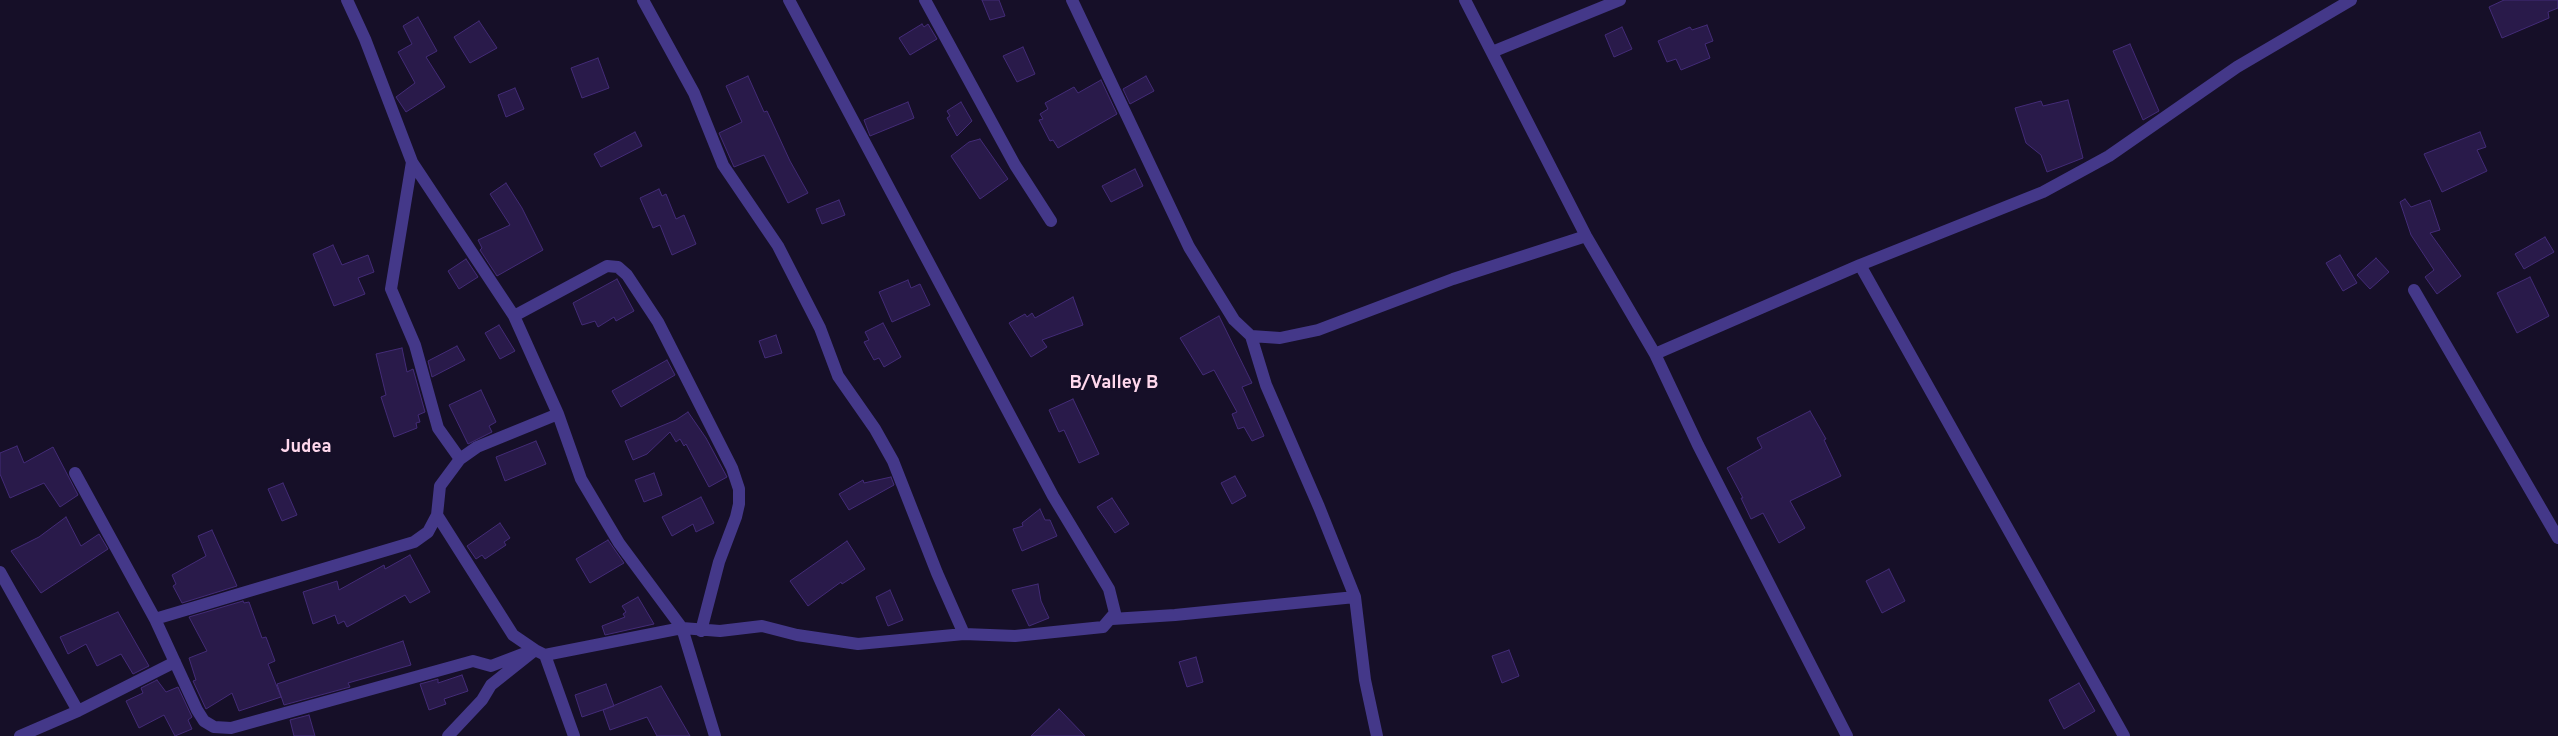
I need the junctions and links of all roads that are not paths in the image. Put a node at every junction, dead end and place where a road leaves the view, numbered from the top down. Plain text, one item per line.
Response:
1 (347, 0) edge
2 (643, 0) edge
3 (789, 0) edge
4 (925, 0) edge
5 (1072, 0) edge
6 (1465, 0) edge
7 (1620, 0) edge
8 (2351, 0) edge
9 (1492, 52) junction
10 (412, 162) junction
11 (1051, 221) dead end
12 (1586, 236) junction
13 (1860, 265) junction
14 (2414, 290) dead end
15 (514, 316) junction
16 (1251, 336) junction
17 (1654, 354) junction
18 (558, 414) junction
19 (460, 459) junction
20 (75, 473) dead end
21 (438, 515) junction
22 (2558, 538) edge
23 (0, 572) edge
24 (1354, 597) junction
25 (155, 619) junction
26 (1112, 619) junction
27 (682, 628) junction
28 (701, 631) junction
29 (964, 634) junction
30 (540, 652) junction
31 (175, 662) junction
32 (78, 711) junction
33 (20, 736) edge
34 (448, 736) edge
35 (574, 736) edge
36 (715, 736) edge
37 (1377, 736) edge
38 (1847, 736) edge
39 (2124, 736) edge

1 - 10 street
2 - 29 street
3 - 26 street
4 - 11 street
5 - 16 street
6 - 9 street
7 - 9 street
8 - 13 street
9 - 12 street
10 - 15 street
10 - 19 street
12 - 16 street
12 - 17 street
13 - 17 street
13 - 39 street
14 - 22 street
15 - 18 street
15 - 28 street
16 - 24 street
17 - 38 street
18 - 19 street
18 - 27 street
19 - 21 street
20 - 25 street
21 - 25 street
21 - 30 street
23 - 32 street
24 - 26 street
24 - 37 street
25 - 31 street
26 - 29 street
27 - 28 street
27 - 30 street
27 - 36 street
28 - 29 street
30 - 31 street
30 - 34 street
30 - 35 street
31 - 32 street
32 - 33 street

